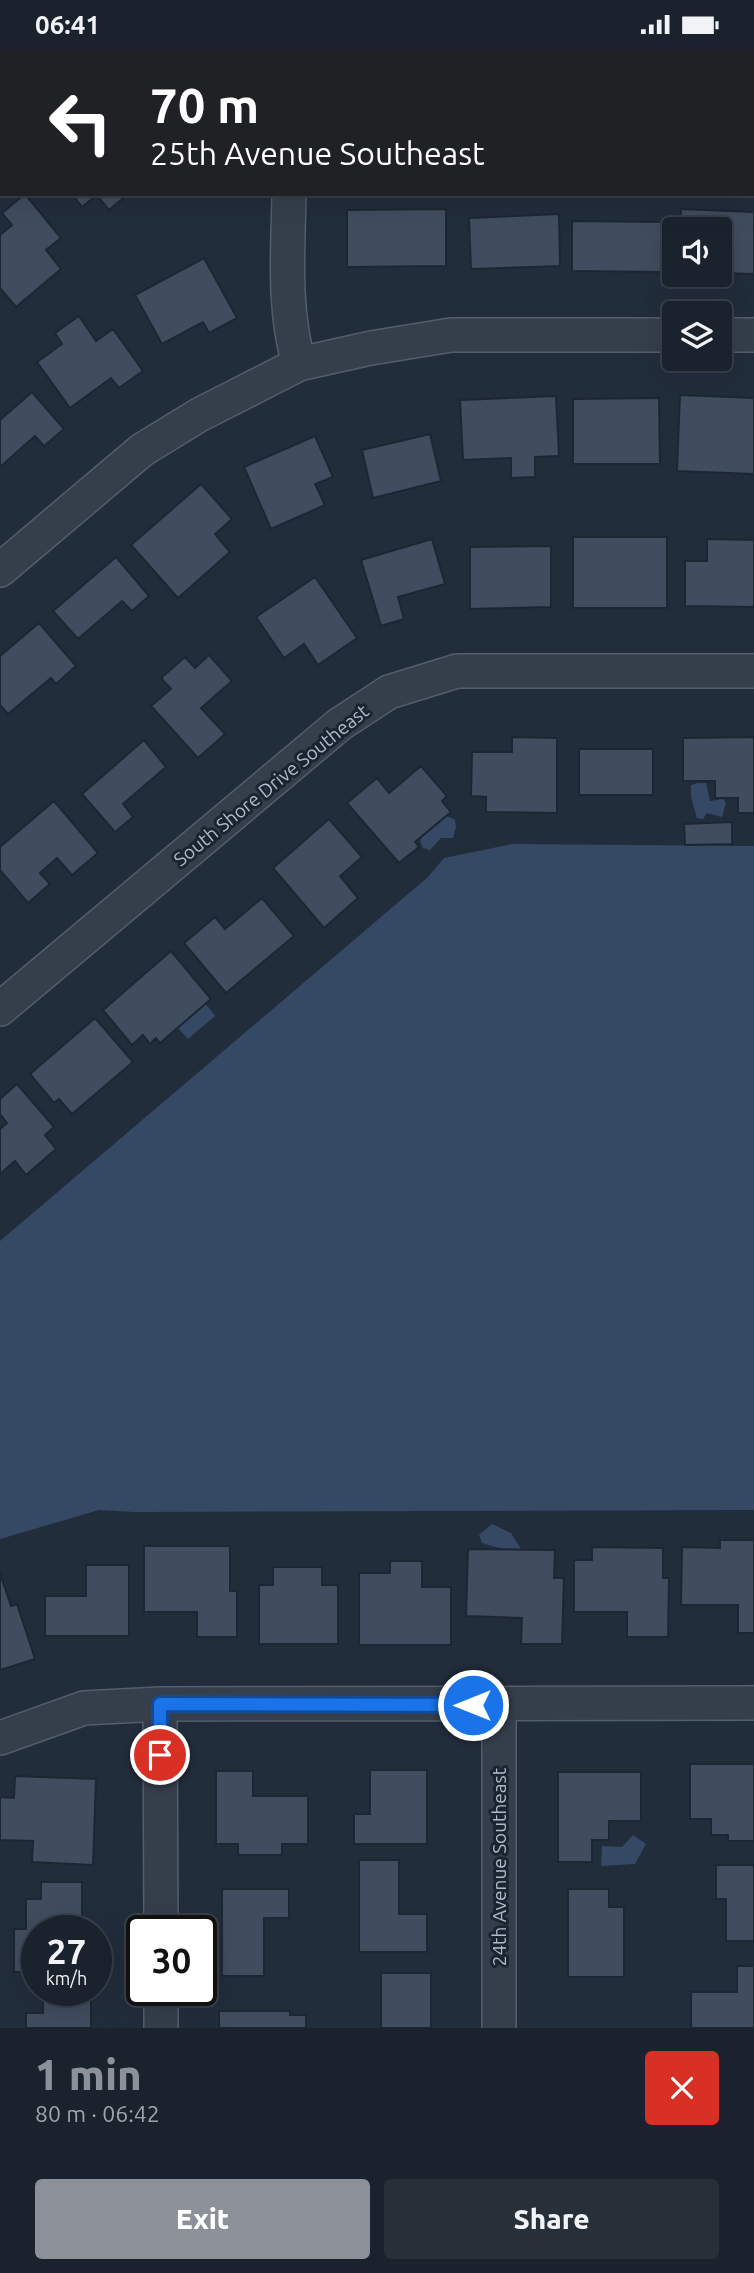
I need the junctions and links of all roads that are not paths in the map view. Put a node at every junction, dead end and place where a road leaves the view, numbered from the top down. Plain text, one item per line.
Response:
1 (289, 196) edge
2 (662, 335) edge
3 (732, 335) edge
4 (754, 335) edge
5 (299, 364) junction
6 (0, 570) edge
7 (754, 671) edge
8 (0, 1009) edge
9 (754, 1703) edge
10 (160, 1704) junction
11 (499, 1705) junction
12 (0, 1738) edge
13 (160, 1915) edge
14 (161, 2006) edge
15 (161, 2028) edge
16 (499, 2028) edge

1 - 5 street
2 - 5 street
3 - 4 street
5 - 6 street
7 - 8 street, South Shore Drive Southeast
9 - 11 street
10 - 11 street
10 - 12 street
10 - 13 street
11 - 16 street, 24th Avenue Southeast
14 - 15 street

